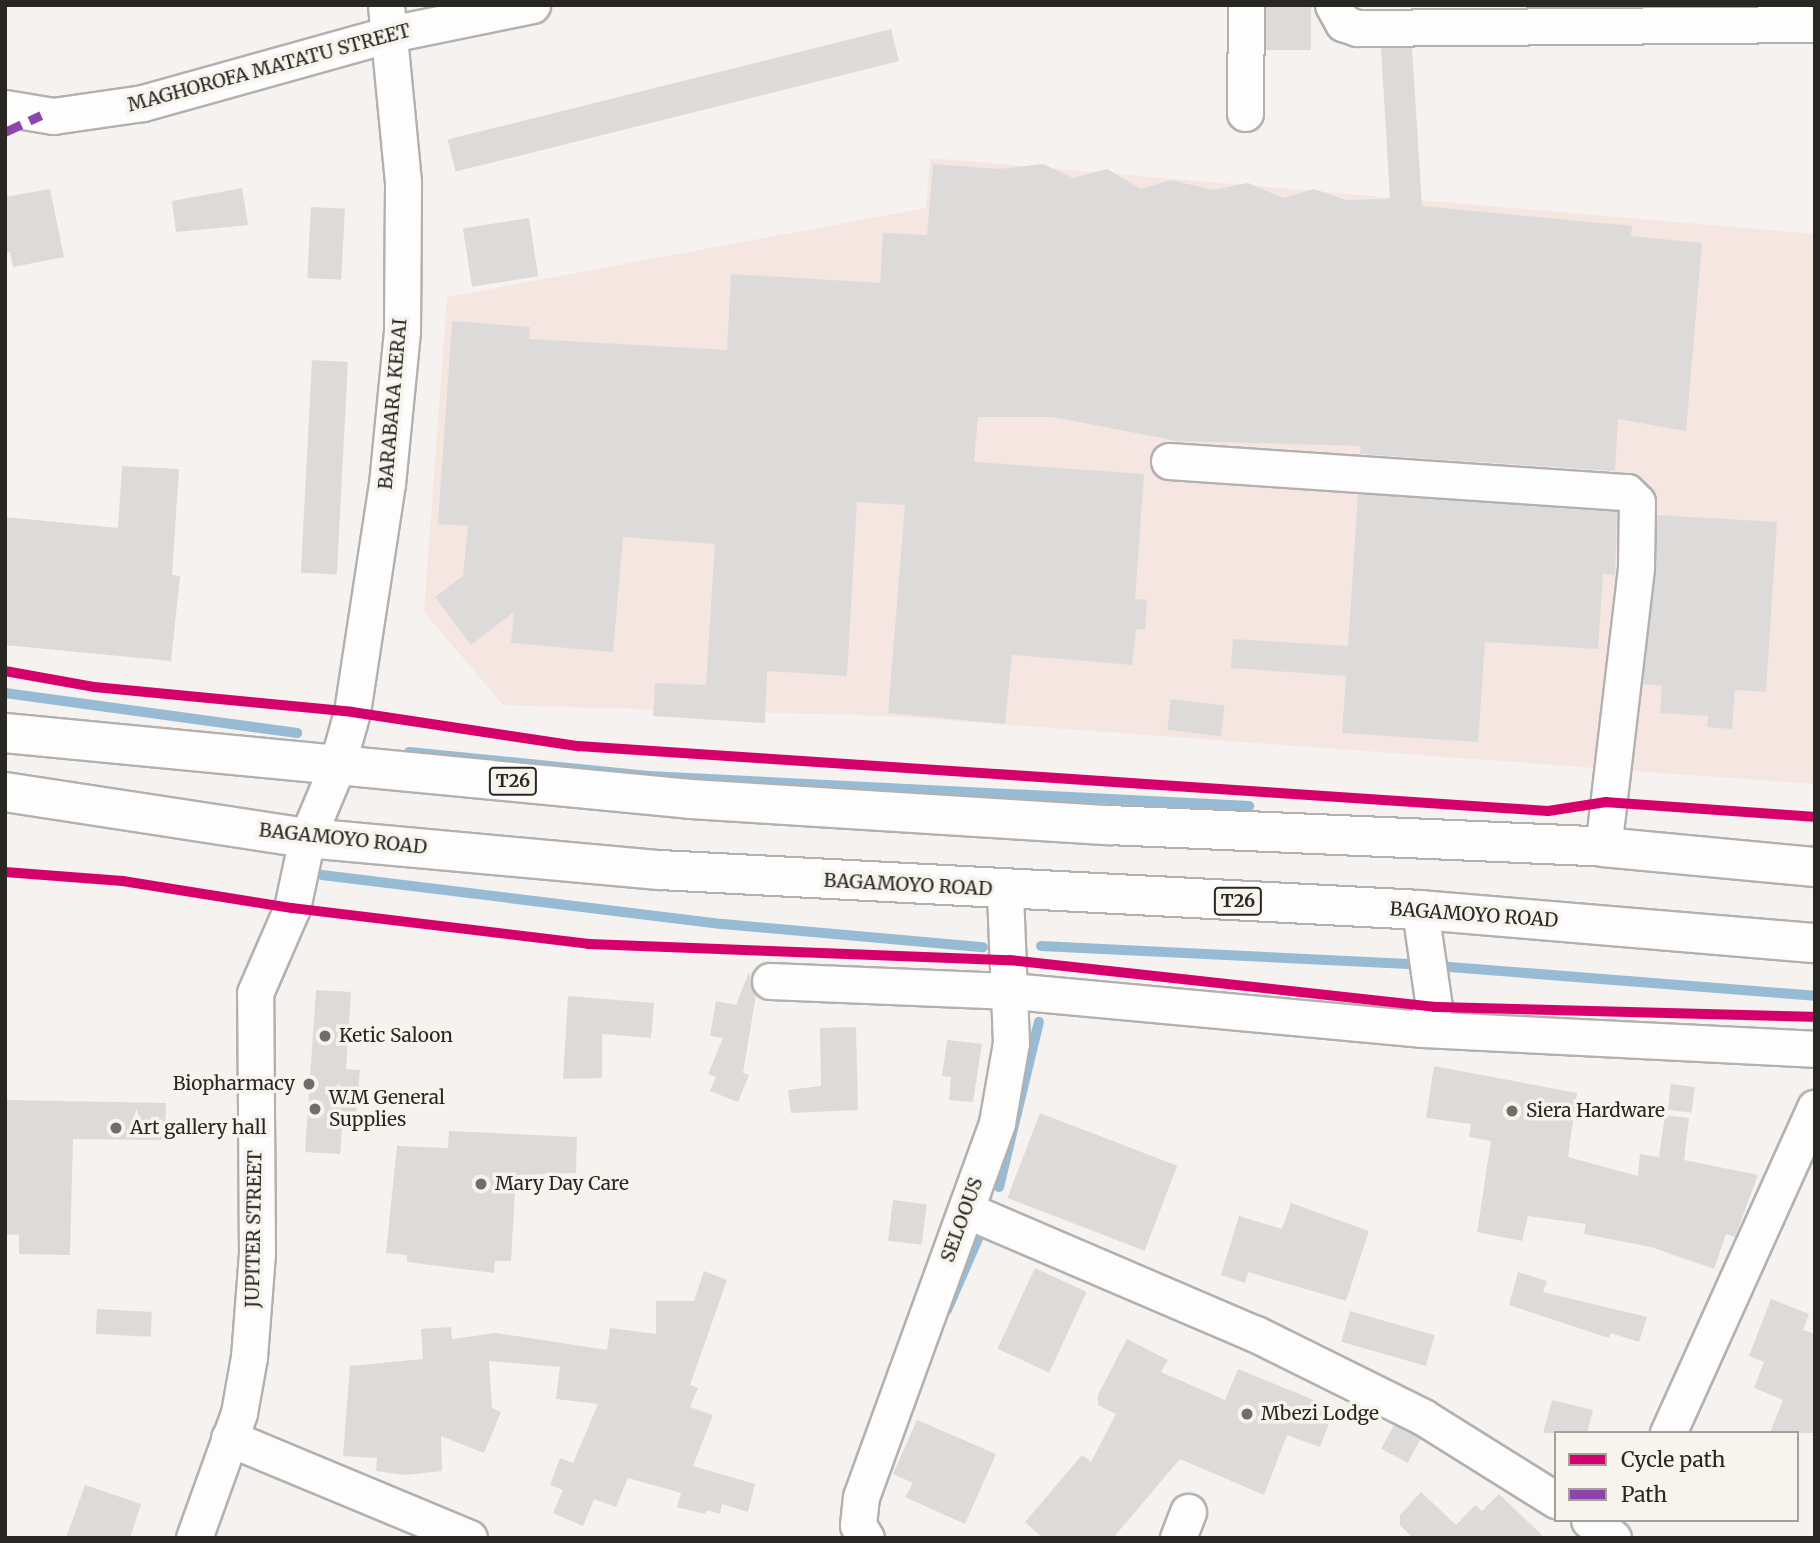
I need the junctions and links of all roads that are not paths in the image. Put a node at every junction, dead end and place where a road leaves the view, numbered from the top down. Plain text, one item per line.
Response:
1 (1246, 5) edge
2 (1332, 5) edge
3 (516, 7) edge
4 (388, 20) edge
5 (1815, 24) edge
6 (5, 108) edge
7 (1245, 113) dead end
8 (1168, 461) dead end
9 (5, 733) edge
10 (336, 769) junction
11 (5, 792) edge
12 (307, 838) junction
13 (1603, 847) junction
14 (1815, 867) edge
15 (1005, 891) junction
16 (1420, 910) junction
17 (1815, 943) edge
18 (770, 981) dead end
19 (1012, 991) junction
20 (1422, 1029) junction
21 (1815, 1049) edge
22 (1815, 1108) edge
23 (966, 1210) junction
24 (1669, 1431) edge
25 (229, 1438) junction
26 (1554, 1499) edge
27 (1592, 1522) edge
28 (1622, 1522) edge
29 (194, 1538) edge
30 (469, 1538) edge
31 (866, 1538) edge

1 - 7 street
2 - 5 street
3 - 4 street, MAGHOROFA MATATU STREET
4 - 6 street, MAGHOROFA MATATU STREET
4 - 10 street, BARABARA KERAI
8 - 13 street
9 - 10 highway, T26
10 - 12 street, BARABARA KERAI
10 - 13 highway, T26
11 - 12 highway, BAGAMOYO ROAD / T26
12 - 15 highway, BAGAMOYO ROAD / T26
12 - 25 street, JUPITER STREET
13 - 14 highway, T26
15 - 16 highway, BAGAMOYO ROAD / T26
15 - 19 street, SELOOUS
16 - 17 highway, BAGAMOYO ROAD / T26
16 - 20 street
18 - 19 street
19 - 20 street
19 - 23 street, SELOOUS
20 - 21 street
22 - 24 street
23 - 26 street
23 - 31 street, SELOOUS
25 - 29 street, JUPITER STREET
25 - 30 street
27 - 28 street

